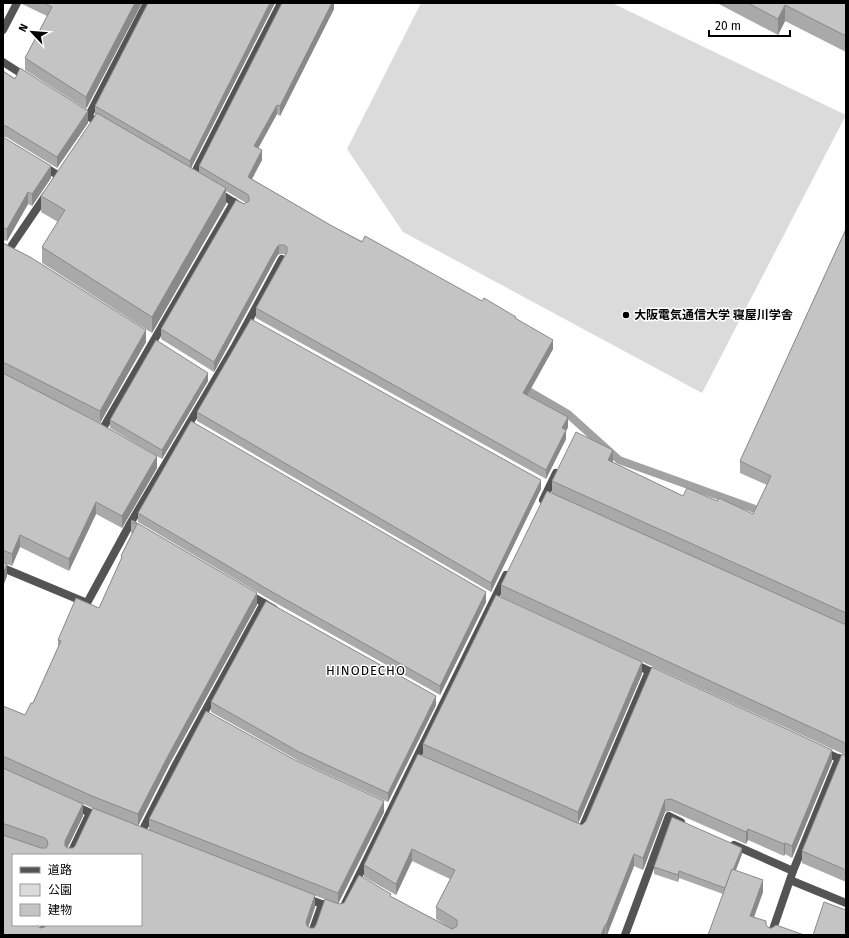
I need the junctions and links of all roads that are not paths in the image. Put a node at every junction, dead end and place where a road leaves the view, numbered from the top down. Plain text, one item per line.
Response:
1 (16, 3) edge
2 (147, 3) edge
3 (281, 3) edge
4 (3, 30) edge
5 (3, 62) edge
6 (36, 83) edge
7 (75, 108) edge
8 (88, 116) junction
9 (110, 129) edge
10 (34, 161) edge
11 (192, 177) edge
12 (210, 188) edge
13 (234, 202) junction
14 (244, 208) edge
15 (10, 249) edge
16 (282, 259) edge
17 (102, 430) edge
18 (559, 467) edge
19 (538, 510) edge
20 (511, 565) edge
21 (3, 568) edge
22 (244, 592) edge
23 (264, 603) junction
24 (285, 615) edge
25 (621, 658) edge
26 (649, 671) junction
27 (670, 681) edge
28 (818, 748) edge
29 (842, 760) edge
30 (68, 803) edge
31 (90, 813) junction
32 (105, 819) edge
33 (691, 826) edge
34 (574, 828) edge
35 (141, 833) edge
36 (728, 842) edge
37 (70, 854) edge
38 (793, 871) junction
39 (790, 880) junction
40 (300, 896) edge
41 (846, 903) edge
42 (322, 904) junction
43 (311, 935) edge
44 (625, 935) edge
45 (771, 935) edge

1 - 4 street
2 - 8 street
3 - 11 street
5 - 6 street
7 - 8 street
8 - 9 street
10 - 15 street
12 - 13 street
13 - 14 street
13 - 17 street
16 - 21 street
18 - 19 street
20 - 42 street
22 - 23 street
23 - 24 street
23 - 35 street
25 - 26 street
26 - 27 street
26 - 34 street
28 - 29 street
29 - 38 street
30 - 31 street
31 - 32 street
31 - 37 street
33 - 44 street
36 - 38 street
38 - 39 street
39 - 41 street
39 - 45 street
40 - 42 street
42 - 43 street

